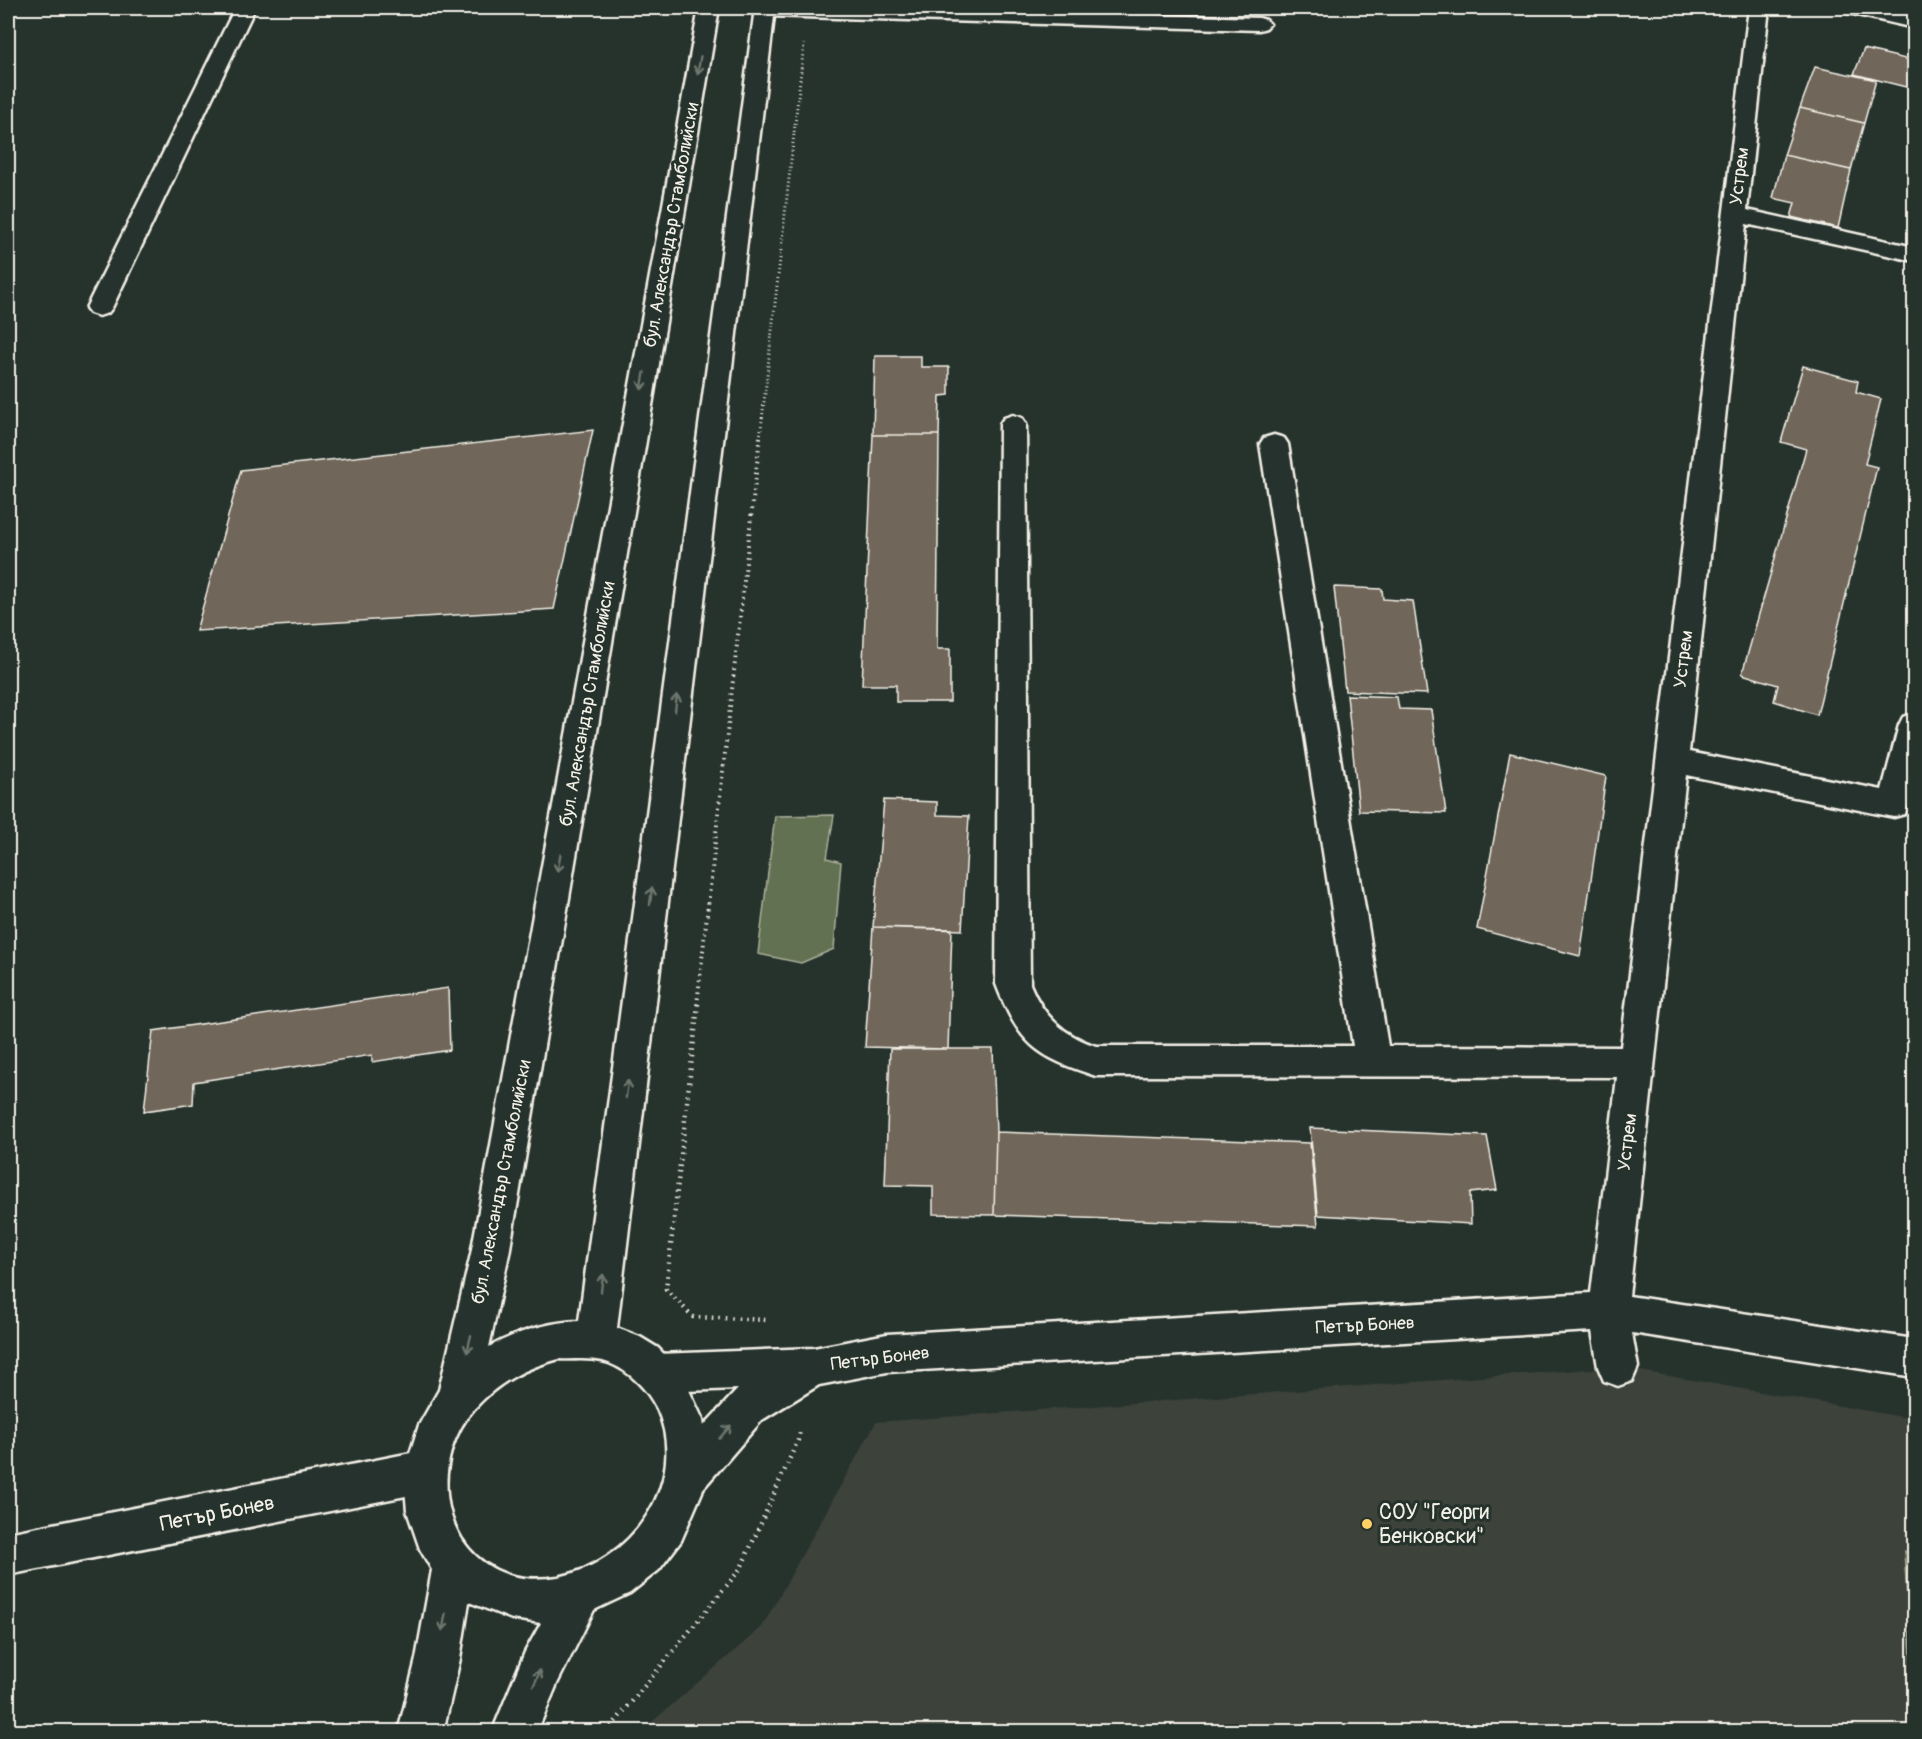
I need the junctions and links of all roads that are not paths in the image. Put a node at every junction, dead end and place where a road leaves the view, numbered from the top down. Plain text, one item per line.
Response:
1 (244, 8) edge
2 (709, 8) edge
3 (1759, 8) edge
4 (1851, 8) edge
5 (765, 9) edge
6 (1914, 22) edge
7 (1259, 24) dead end
8 (1734, 214) junction
9 (1914, 254) edge
10 (99, 308) dead end
11 (1013, 424) dead end
12 (1274, 444) dead end
13 (1914, 725) edge
14 (1671, 760) junction
15 (1373, 1061) junction
16 (1637, 1062) junction
17 (1608, 1311) junction
18 (596, 1341) junction
19 (1914, 1358) edge
20 (814, 1367) junction
21 (1618, 1367) dead end
22 (658, 1373) junction
23 (457, 1398) junction
24 (426, 1471) junction
25 (686, 1476) junction
26 (8, 1554) edge
27 (454, 1565) junction
28 (578, 1596) junction
29 (420, 1731) edge
30 (514, 1731) edge

1 - 10 main road
2 -> 23 main road, бул. Александър Стамболийски
3 - 8 main road, Устрем
4 - 6 main road
5 - 7 main road
18 -> 5 main road
8 - 9 main road
8 - 14 main road, Устрем
11 - 15 main road
12 - 15 main road
13 - 14 main road
14 - 16 main road, Устрем
15 - 16 main road
16 - 17 main road, Устрем
17 - 19 main road, Петър Бонев
17 - 20 main road, Петър Бонев
17 - 21 main road, Устрем
18 - 22 main road
18 - 23 main road
20 - 22 main road, Петър Бонев
25 -> 20 main road, Петър Бонев
22 - 25 main road
23 - 24 main road
24 - 26 main road, Петър Бонев
24 - 27 main road
25 - 28 main road
27 - 28 main road
27 -> 29 main road
30 -> 28 main road

